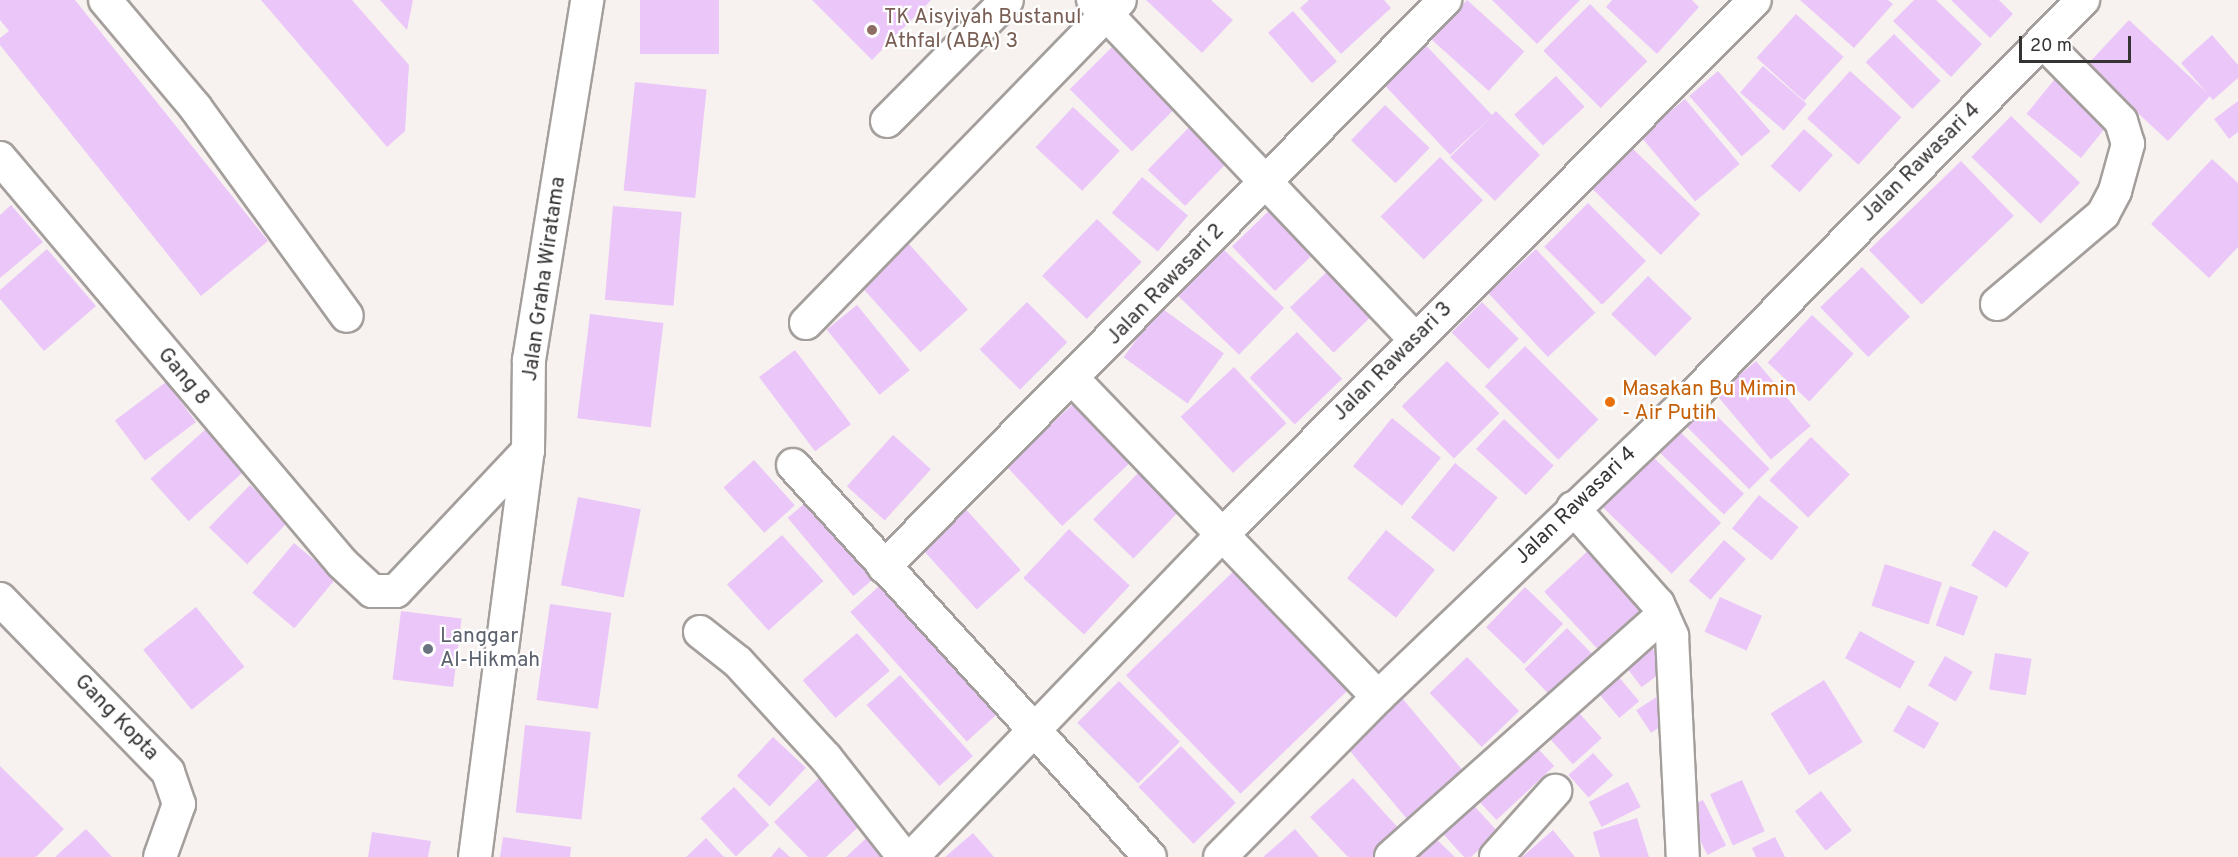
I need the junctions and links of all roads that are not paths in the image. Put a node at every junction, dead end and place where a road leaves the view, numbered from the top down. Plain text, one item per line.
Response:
1 (105, 0) edge
2 (587, 0) edge
3 (1007, 0) edge
4 (1445, 0) edge
5 (1755, 0) edge
6 (2083, 0) edge
7 (1106, 5) edge
8 (2042, 42) junction
9 (887, 121) dead end
10 (0, 158) edge
11 (1268, 180) junction
12 (1997, 304) dead end
13 (347, 316) dead end
14 (806, 323) dead end
15 (1415, 339) junction
16 (1074, 380) junction
17 (528, 451) junction
18 (793, 465) dead end
19 (1573, 508) junction
20 (1224, 533) junction
21 (884, 567) junction
22 (0, 599) edge
23 (1663, 615) junction
24 (700, 633) dead end
25 (1378, 697) junction
26 (1035, 729) junction
27 (1555, 791) dead end
28 (160, 857) edge
29 (475, 857) edge
30 (904, 857) edge
31 (912, 857) edge
32 (1150, 857) edge
33 (1220, 857) edge
34 (1391, 857) edge
35 (1496, 857) edge
36 (1683, 857) edge

1 - 13 street
2 - 17 street, Jalan Graha Wiratama
3 - 9 street
4 - 11 street, Jalan Rawasari 2
5 - 15 street, Jalan Rawasari 3
6 - 8 street, Jalan Rawasari 4
7 - 11 street
7 - 14 street
8 - 12 street
8 - 19 street, Jalan Rawasari 4
10 - 17 street, Gang 8
11 - 15 street
11 - 16 street, Jalan Rawasari 2
15 - 20 street, Jalan Rawasari 3
16 - 20 street
16 - 21 street, Jalan Rawasari 2
17 - 29 street, Jalan Graha Wiratama
18 - 21 street
19 - 23 street
19 - 25 street, Jalan Rawasari 4
20 - 25 street
20 - 26 street, Jalan Rawasari 3
21 - 26 street
22 - 28 street, Gang Kopta
23 - 34 street
23 - 36 street
24 - 30 street
25 - 33 street, Jalan Rawasari 4
26 - 31 street, Jalan Rawasari 3
26 - 32 street
27 - 35 street

